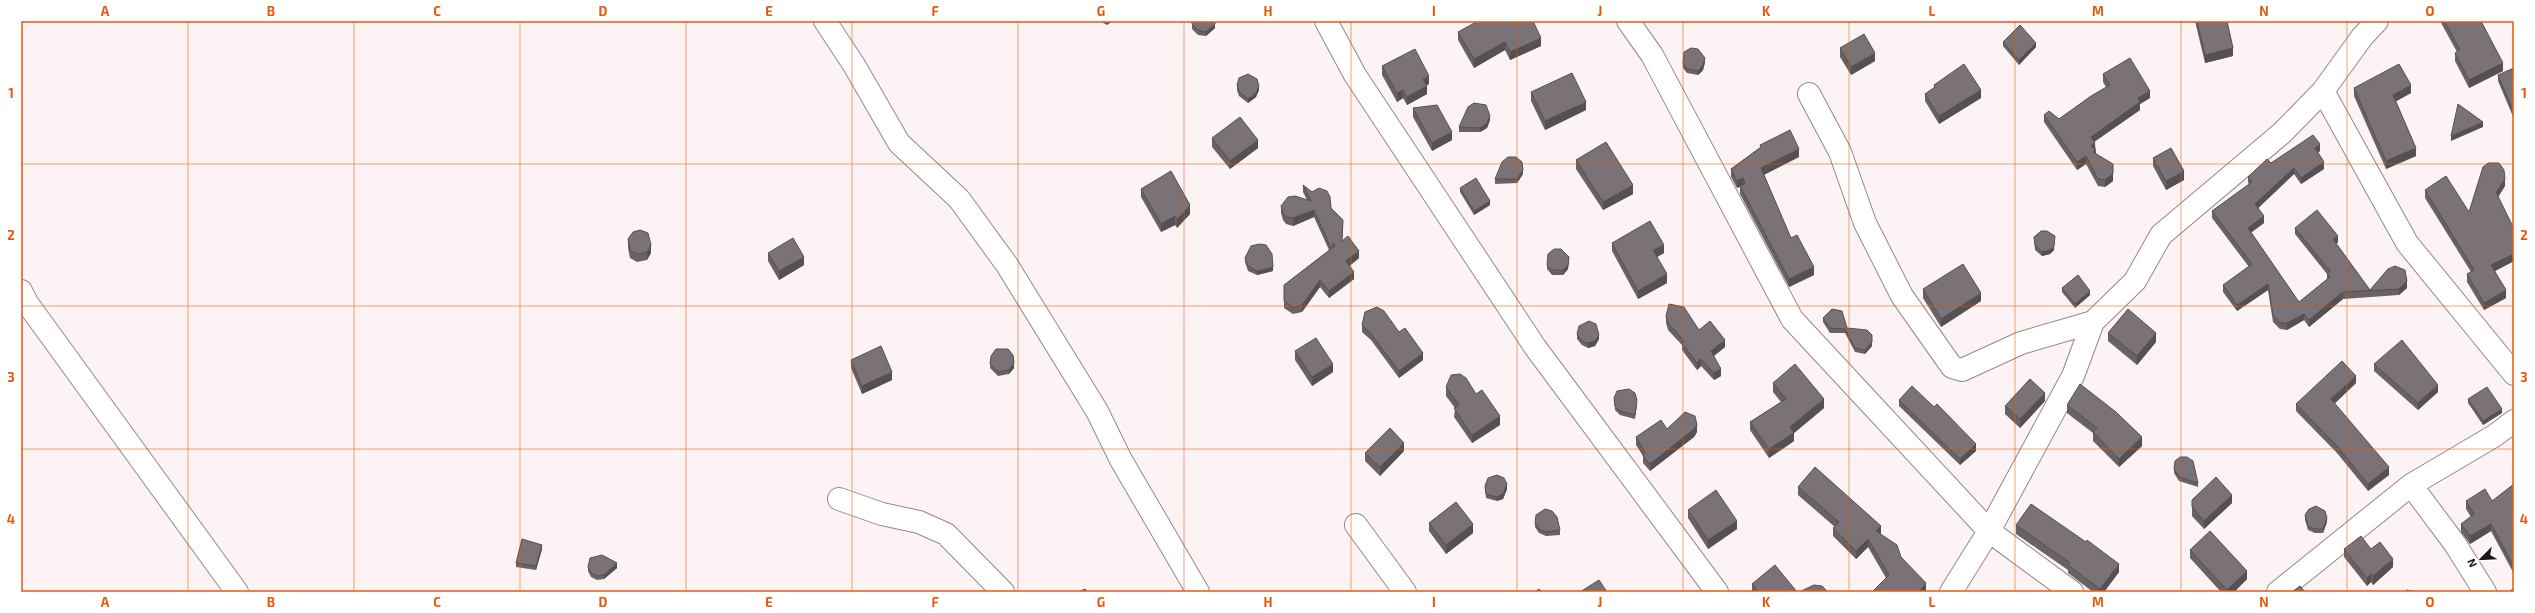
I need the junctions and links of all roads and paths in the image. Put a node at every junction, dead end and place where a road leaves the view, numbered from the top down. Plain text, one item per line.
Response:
1 (825, 21) edge
2 (1326, 21) edge
3 (1628, 21) edge
4 (2377, 21) edge
5 (2324, 91) junction
6 (1809, 94) dead end
7 (21, 291) edge
8 (2094, 322) junction
9 (2514, 374) edge
10 (2514, 421) edge
11 (2411, 485) junction
12 (839, 499) dead end
13 (1356, 525) dead end
14 (1989, 531) junction
15 (237, 592) edge
16 (1003, 592) edge
17 (1198, 592) edge
18 (1405, 592) edge
19 (1717, 592) edge
20 (1951, 592) edge
21 (2072, 592) edge
22 (2278, 592) edge
23 (2485, 592) edge

1 - 17 street
2 - 19 street
3 - 14 street
4 - 5 street
5 - 8 street
5 - 9 street
6 - 8 street
7 - 15 street
8 - 14 street
10 - 11 street
11 - 22 street
11 - 23 street
12 - 16 street
13 - 18 street
14 - 20 street
14 - 21 street

